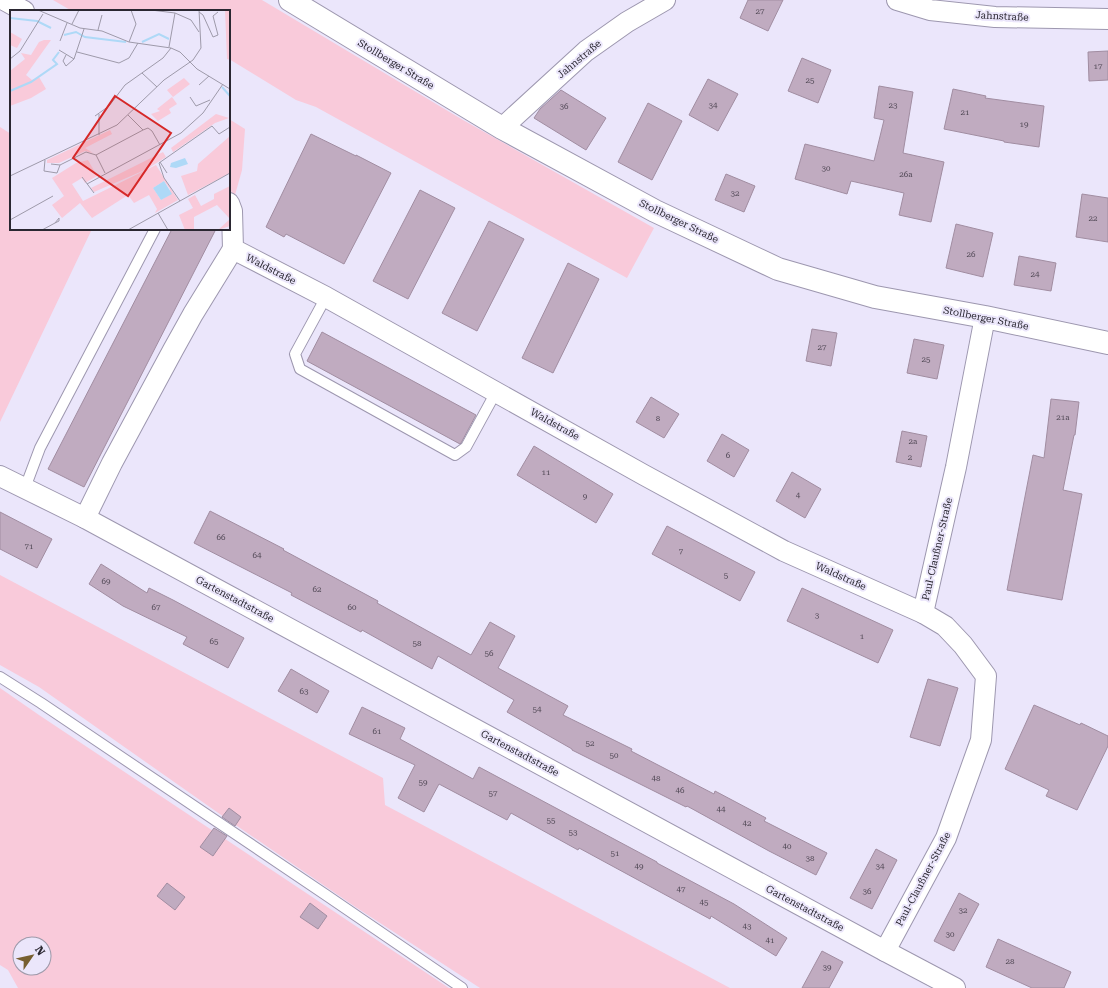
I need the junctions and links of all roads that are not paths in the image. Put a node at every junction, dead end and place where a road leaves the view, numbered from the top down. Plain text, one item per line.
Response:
1 (4, 0) edge
2 (290, 0) edge
3 (665, 0) edge
4 (897, 0) edge
5 (22, 10) edge
6 (1108, 19) edge
7 (502, 128) junction
8 (230, 206) edge
9 (231, 223) edge
10 (154, 230) edge
11 (233, 249) junction
12 (326, 297) junction
13 (985, 317) junction
14 (1108, 343) edge
15 (496, 392) junction
16 (0, 476) edge
17 (25, 488) junction
18 (85, 518) junction
19 (923, 613) junction
20 (0, 677) edge
21 (885, 951) junction
22 (462, 988) edge
23 (955, 988) edge

1 - 5 street
2 - 7 main road, Stollberger Straße
3 - 7 street, Jahnstraße
4 - 6 street, Jahnstraße
7 - 13 main road, Stollberger Straße
8 - 9 street
9 - 11 street
10 - 17 lane
11 - 12 street, Waldstraße
11 - 18 street
12 - 15 street, Waldstraße
12 - 15 lane
13 - 14 main road, Stollberger Straße
13 - 19 street, Paul-Claußner-Straße
15 - 19 street, Waldstraße
16 - 17 street, Gartenstadtstraße
17 - 18 street, Gartenstadtstraße
18 - 21 street, Gartenstadtstraße
19 - 21 street, Paul-Claußner-Straße
20 - 22 lane
21 - 23 street, Gartenstadtstraße

